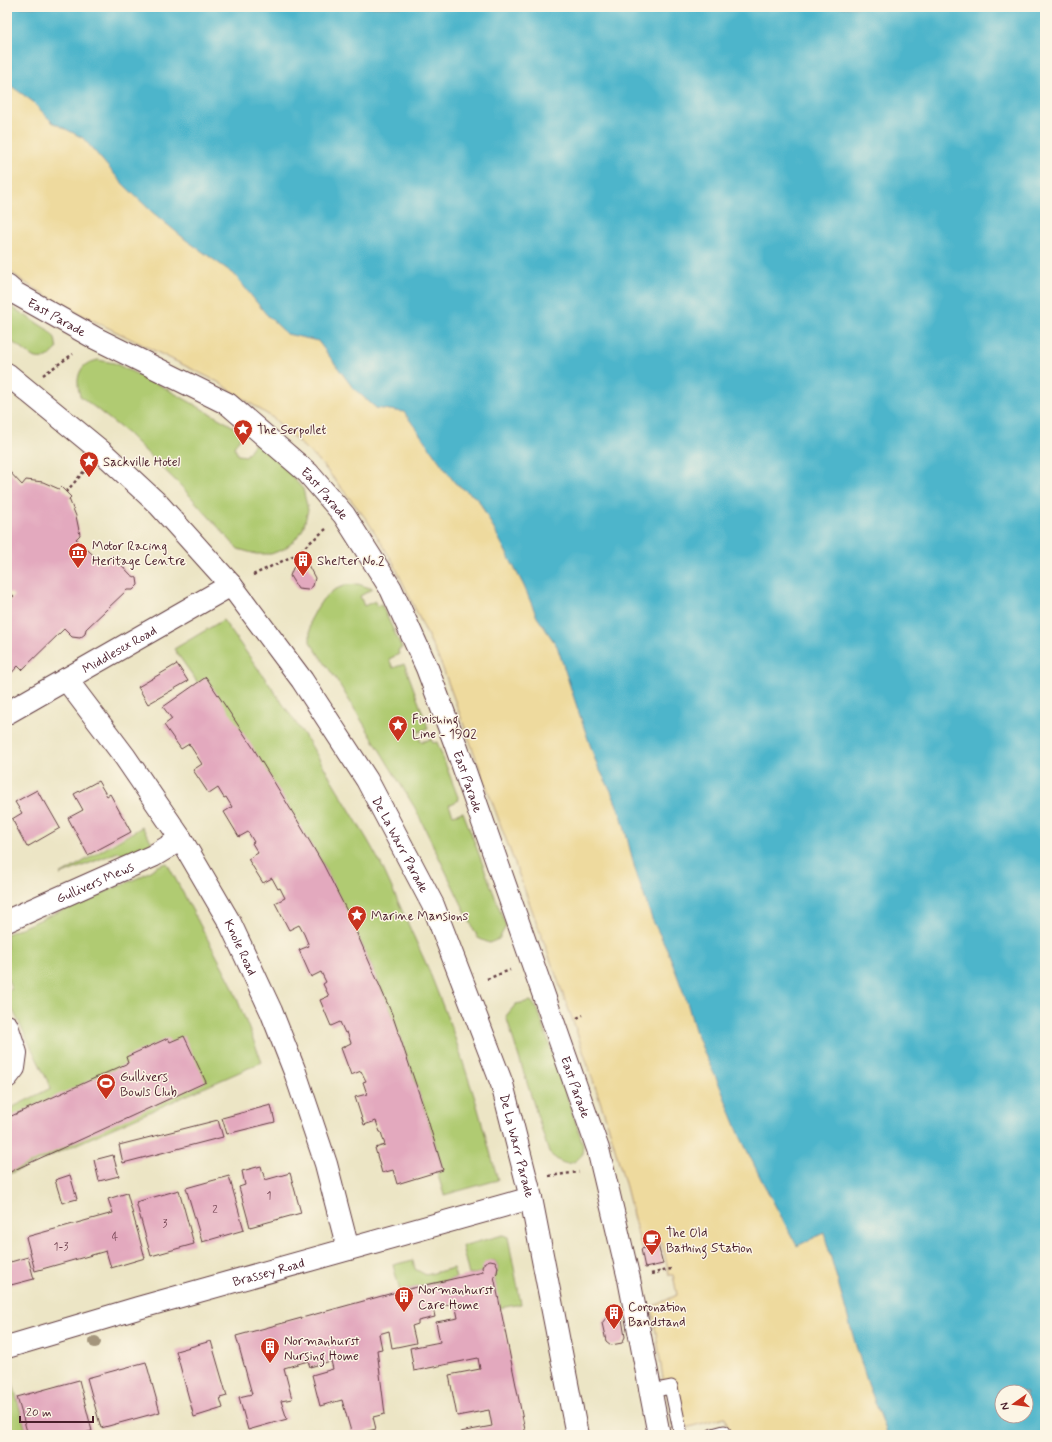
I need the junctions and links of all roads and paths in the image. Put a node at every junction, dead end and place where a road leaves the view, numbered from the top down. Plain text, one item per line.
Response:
1 (7, 286) edge
2 (95, 338) junction
3 (7, 374) edge
4 (16, 392) edge
5 (102, 452) junction
6 (66, 492) dead end
7 (344, 515) junction
8 (231, 585) junction
9 (66, 679) junction
10 (7, 713) edge
11 (181, 839) junction
12 (7, 921) edge
13 (533, 961) junction
14 (465, 987) junction
15 (7, 1026) edge
16 (7, 1077) edge
17 (604, 1168) junction
18 (528, 1188) junction
19 (348, 1249) junction
20 (7, 1347) edge
21 (651, 1391) junction
22 (577, 1435) edge
23 (659, 1435) edge
24 (681, 1435) edge

1 - 2 street, East Parade
2 - 4 path
2 - 7 street, East Parade
3 - 4 street, De La Warr Parade
4 - 5 street, De La Warr Parade
5 - 6 path
5 - 8 street, De La Warr Parade
7 - 8 path
7 - 13 street, East Parade
8 - 9 street, Middlesex Road
8 - 14 street, De La Warr Parade
9 - 10 street, Middlesex Road
9 - 11 street, Knole Road
11 - 12 street, Gullivers Mews
11 - 19 street, Knole Road
13 - 14 path
13 - 17 street, East Parade
14 - 18 street, De La Warr Parade
15 - 16 street
17 - 18 path
17 - 21 street, East Parade
18 - 19 street, Brassey Road
18 - 22 street, De La Warr Parade
19 - 20 street, Brassey Road
21 - 23 street, East Parade
21 - 24 lane

